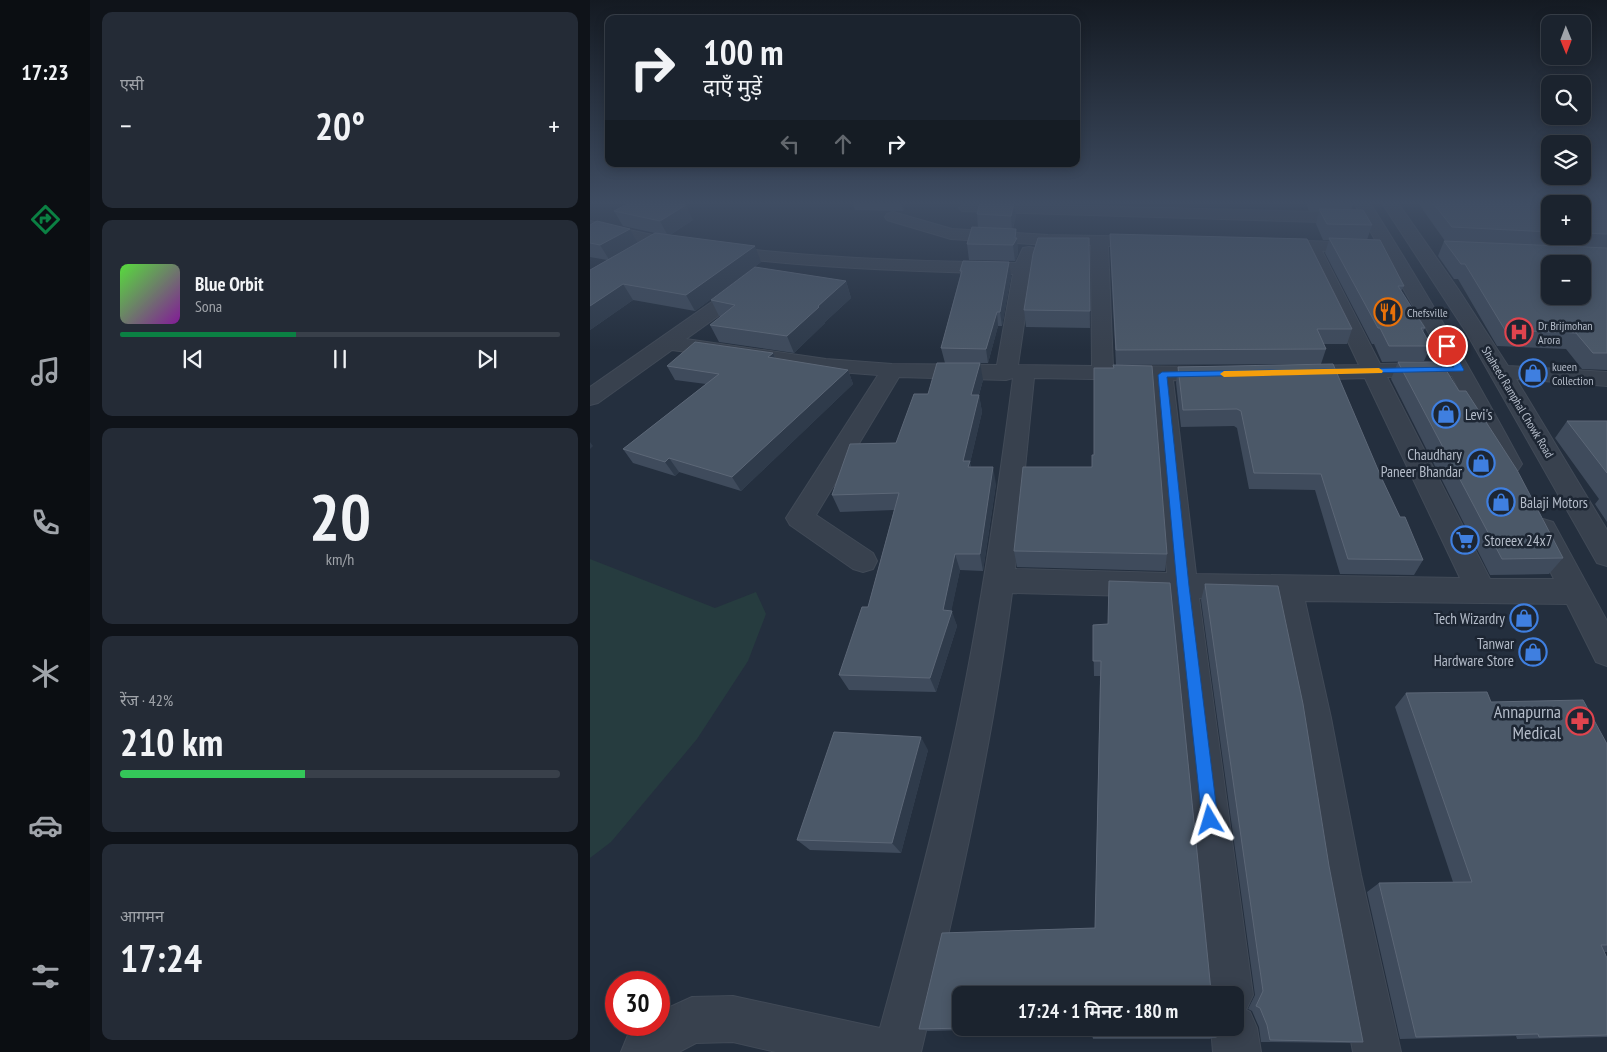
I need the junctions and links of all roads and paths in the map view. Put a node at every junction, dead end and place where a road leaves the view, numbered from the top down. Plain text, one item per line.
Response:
1 (643, 252) edge
2 (746, 252) edge
3 (1030, 252) edge
4 (1099, 252) edge
5 (1314, 252) edge
6 (1392, 252) edge
7 (1435, 252) edge
8 (638, 255) edge
9 (784, 257) junction
10 (1023, 269) junction
11 (668, 343) junction
12 (892, 370) junction
13 (1460, 370) junction
14 (1373, 371) junction
15 (1502, 372) junction
16 (1015, 373) junction
17 (1275, 373) edge
18 (1103, 374) junction
19 (1236, 374) edge
20 (1162, 375) junction
21 (1607, 379) edge
22 (590, 398) edge
23 (1518, 480) edge
24 (1531, 506) edge
25 (1607, 555) edge
26 (863, 561) dead end
27 (998, 582) junction
28 (1183, 586) junction
29 (1287, 588) junction
30 (1481, 591) junction
31 (1576, 592) junction
32 (1607, 652) edge
33 (1229, 986) edge
34 (1235, 1036) edge
35 (644, 1052) edge
36 (880, 1052) edge
37 (897, 1052) edge
38 (1237, 1052) edge
39 (1377, 1052) edge

1 - 8 street
2 - 9 street
3 - 10 street
4 - 18 street
5 - 14 street
6 - 13 street
7 - 15 street, Shaheed Ramphal Chowk Road
9 - 10 street
9 - 11 street
10 - 16 street
11 - 12 street
11 - 22 street
12 - 16 street
12 - 26 street
13 - 14 street
13 - 23 street
14 - 17 street
14 - 30 street
15 - 21 street
15 - 25 street, Shaheed Ramphal Chowk Road
16 - 18 street
16 - 27 street
18 - 20 street
19 - 20 street
20 - 28 street
24 - 31 street
27 - 28 street
27 - 37 street
28 - 29 street
28 - 33 street
29 - 30 street
29 - 39 street
30 - 31 street
31 - 32 street
34 - 38 street
35 - 36 street

